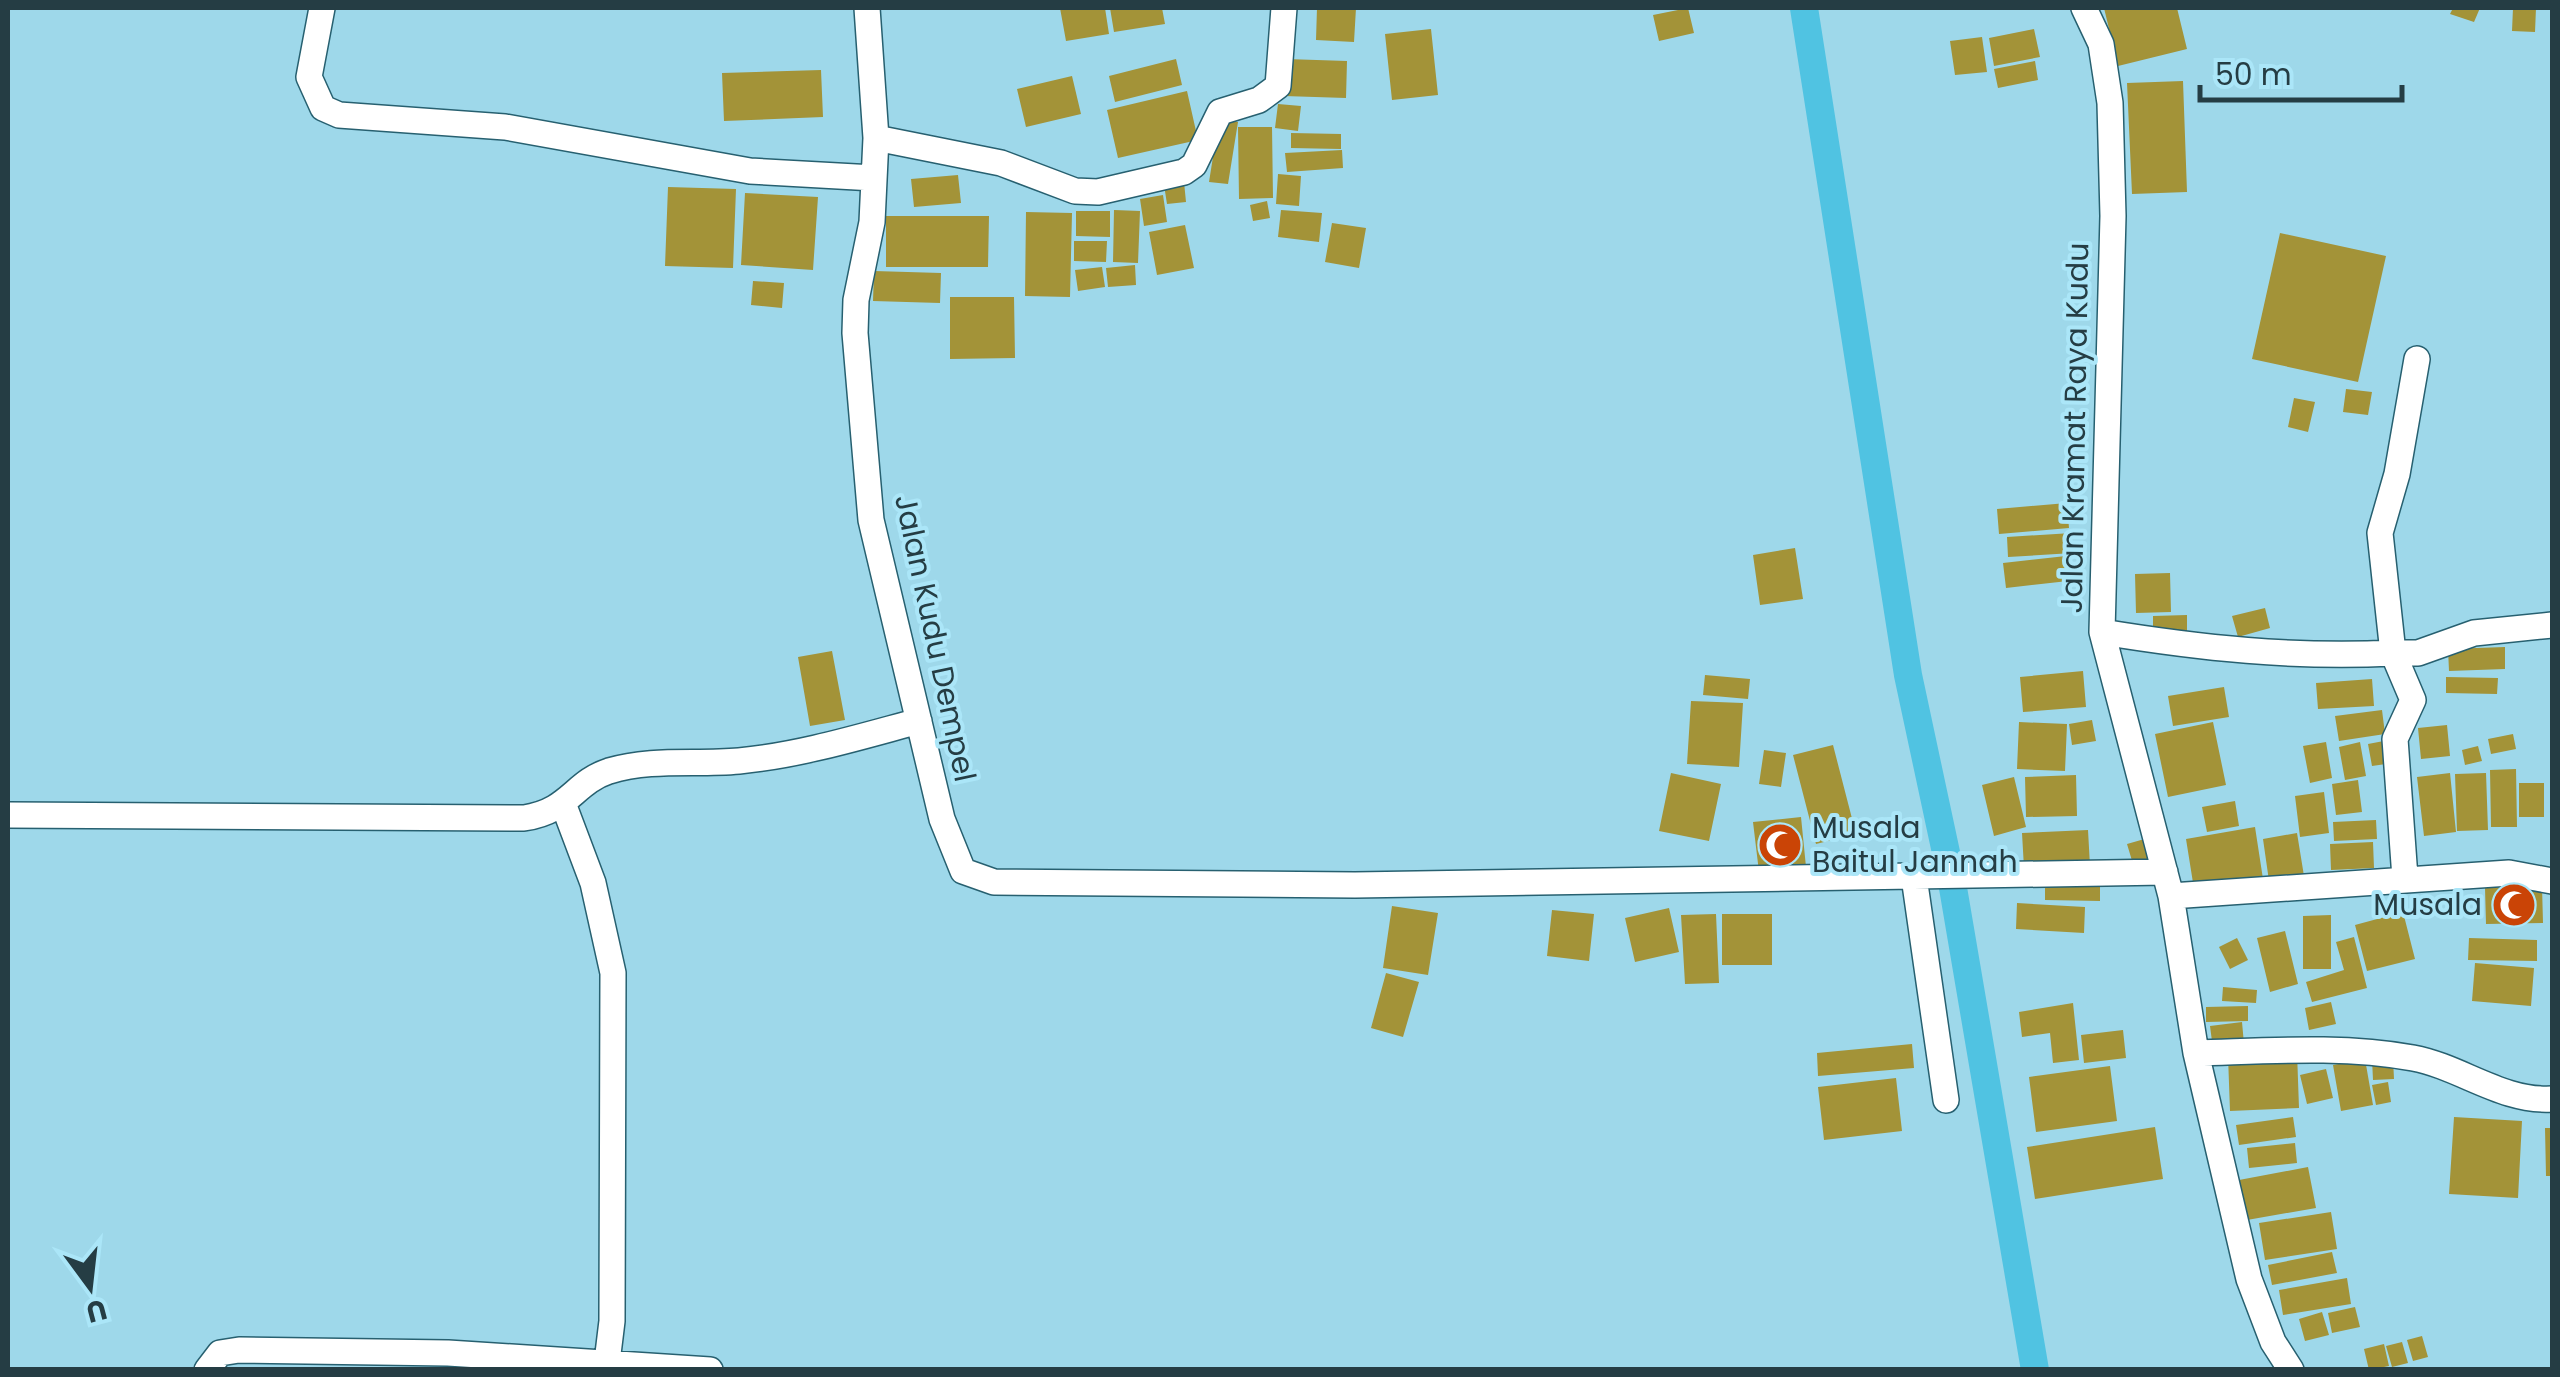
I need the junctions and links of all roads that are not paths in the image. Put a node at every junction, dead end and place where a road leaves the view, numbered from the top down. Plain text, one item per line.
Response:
1 (322, 8) edge
2 (867, 8) edge
3 (1284, 8) edge
4 (2084, 8) edge
5 (876, 138) junction
6 (874, 178) junction
7 (2417, 359) dead end
8 (2552, 625) edge
9 (2102, 632) junction
10 (2393, 653) junction
11 (919, 721) junction
12 (564, 806) junction
13 (8, 815) edge
14 (1924, 876) junction
15 (2405, 878) junction
16 (2552, 881) edge
17 (2168, 884) junction
18 (2196, 1054) junction
19 (2552, 1099) edge
20 (1946, 1100) dead end
21 (607, 1362) junction
22 (207, 1370) edge
23 (710, 1370) edge
24 (2290, 1370) edge

1 - 6 street
2 - 5 street, Jalan Kudu Dempel
3 - 5 street
4 - 9 street, Jalan Kramat Raya Kudu
5 - 6 street, Jalan Kudu Dempel
6 - 11 street, Jalan Kudu Dempel
7 - 10 street
8 - 10 street
9 - 10 street
9 - 17 street, Jalan Kramat Raya Kudu
10 - 15 street
11 - 12 street
11 - 14 street, Jalan Kudu Dempel
12 - 13 street
12 - 21 street
14 - 17 street
14 - 20 street
15 - 16 street
15 - 17 street
17 - 18 street, Jalan Kramat Raya Kudu
18 - 19 street
18 - 24 street, Jalan Kramat Raya Kudu
21 - 22 street
21 - 23 street

